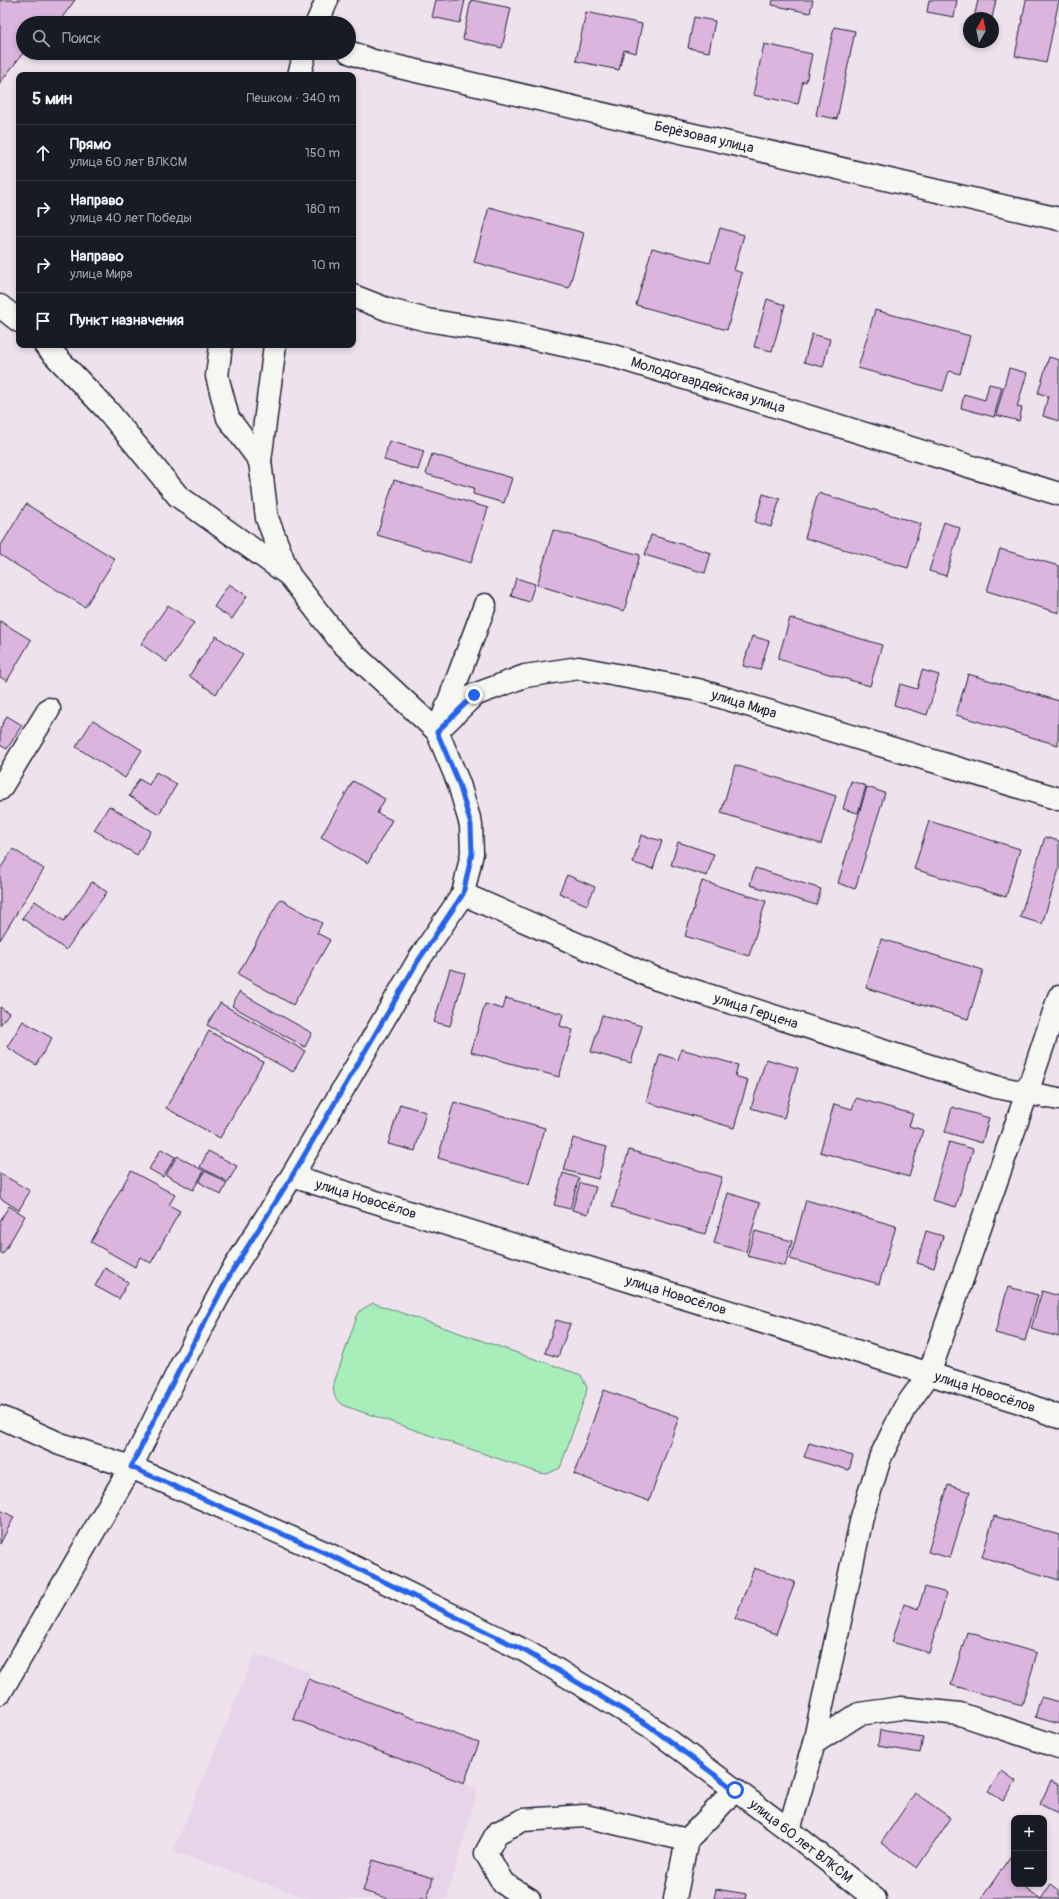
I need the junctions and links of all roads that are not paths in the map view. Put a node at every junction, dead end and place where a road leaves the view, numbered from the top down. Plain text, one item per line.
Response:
1 (327, 0) edge
2 (320, 16) edge
3 (356, 55) edge
4 (304, 60) edge
5 (300, 72) edge
6 (1059, 219) edge
7 (356, 297) edge
8 (0, 306) edge
9 (16, 319) edge
10 (49, 348) edge
11 (221, 348) edge
12 (275, 348) edge
13 (260, 461) junction
14 (1059, 494) edge
15 (289, 575) junction
16 (485, 606) dead end
17 (49, 709) dead end
18 (437, 732) junction
19 (0, 789) edge
20 (1059, 799) edge
21 (463, 894) junction
22 (1059, 997) edge
23 (1027, 1093) junction
24 (1059, 1099) edge
25 (292, 1176) junction
26 (929, 1374) junction
27 (0, 1417) edge
28 (1059, 1417) edge
29 (131, 1467) junction
30 (0, 1693) edge
31 (814, 1743) junction
32 (1059, 1747) edge
33 (735, 1790) junction
34 (789, 1830) junction
35 (687, 1840) junction
36 (529, 1899) edge
37 (675, 1899) edge
38 (875, 1899) edge

1 - 2 street
3 - 6 street, Берёзовая улица
4 - 5 street
7 - 14 street, Молодогвардейская улица
8 - 9 street
10 - 15 street
11 - 13 street
12 - 13 street
13 - 15 street
15 - 18 street
16 - 18 street
17 - 19 street
18 - 20 street, улица Мира
18 - 21 street
21 - 23 street, улица Герцена
21 - 25 street
22 - 23 street
23 - 24 street, улица Герцена
23 - 26 street
25 - 26 street, улица Новосёлов
25 - 29 street
26 - 28 street, улица Новосёлов
26 - 31 street
27 - 29 street, улица 60 лет ВЛКСМ
29 - 30 street
29 - 33 street, улица 60 лет ВЛКСМ
31 - 32 street
31 - 34 street
33 - 34 street, улица 60 лет ВЛКСМ
33 - 35 street
34 - 38 street, улица 60 лет ВЛКСМ
35 - 36 street
35 - 37 street

